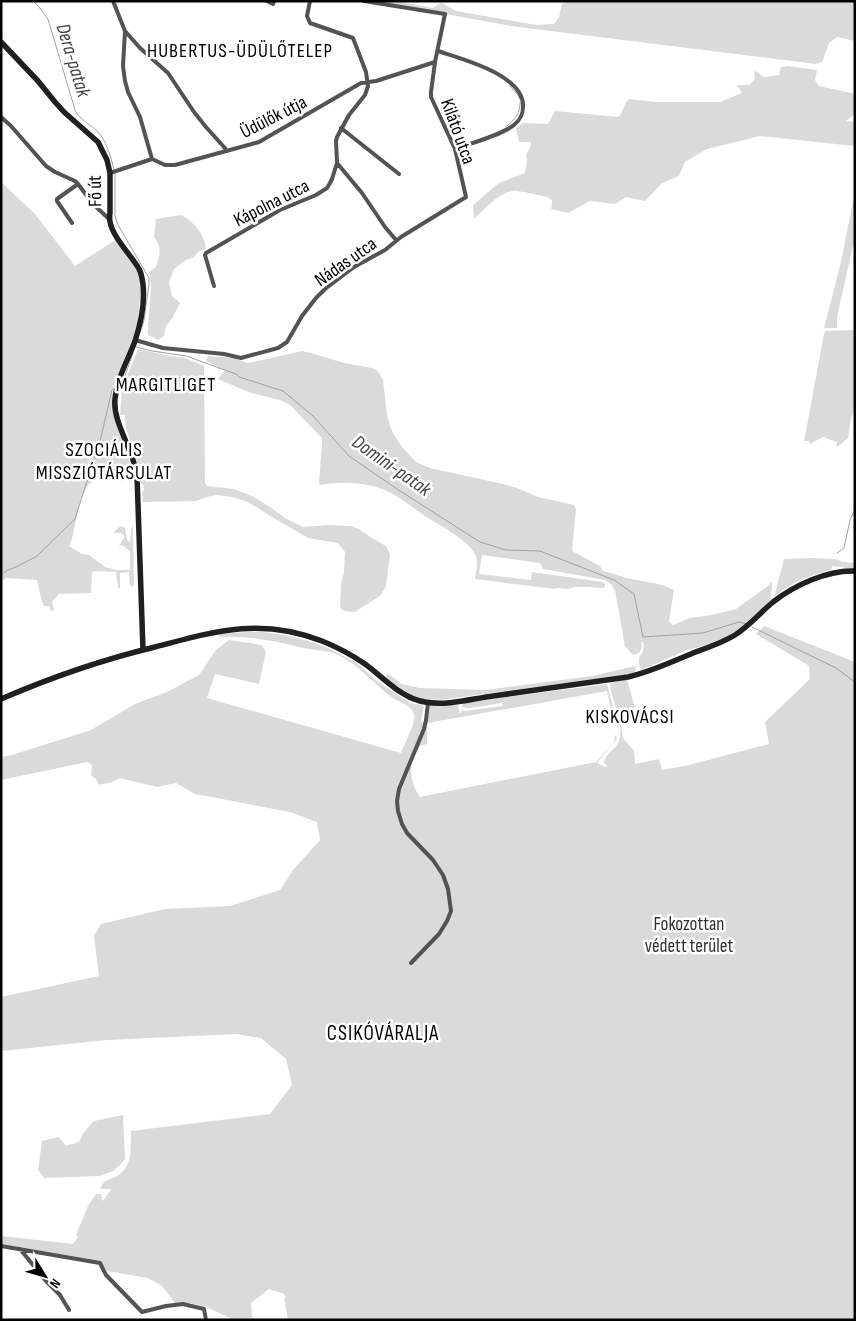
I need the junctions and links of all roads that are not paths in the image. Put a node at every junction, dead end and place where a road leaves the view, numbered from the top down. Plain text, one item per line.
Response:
1 (113, 1) edge
2 (268, 1) edge
3 (310, 1) edge
4 (364, 1) edge
5 (274, 3) edge
6 (125, 31) junction
7 (1, 42) edge
8 (438, 51) junction
9 (435, 62) junction
10 (368, 82) junction
11 (1, 117) edge
12 (341, 128) junction
13 (455, 149) junction
14 (227, 152) junction
15 (152, 159) junction
16 (337, 163) junction
17 (111, 172) junction
18 (399, 174) dead end
19 (78, 184) junction
20 (466, 198) joint
21 (108, 219) junction
22 (72, 223) dead end
23 (396, 240) junction
24 (214, 286) dead end
25 (135, 341) junction
26 (855, 571) edge
27 (143, 650) junction
28 (1, 699) edge
29 (428, 703) junction
30 (411, 963) dead end
31 (1, 1246) edge
32 (20, 1249) junction
33 (69, 1310) dead end
34 (206, 1320) edge

1 - 6 street
2 - 5 street
3 - 10 street
4 - 8 street, Kilátó utca
6 - 14 street
6 - 15 street
7 - 17 main road, Fő út
8 - 9 street, Kilátó utca
8 - 13 street
9 - 10 street, Üdülők útja
9 - 13 street, Kilátó utca
10 - 12 street, Kápolna utca
10 - 14 street, Üdülők útja
11 - 19 street
12 - 16 street, Kápolna utca
12 - 18 street
13 - 20 street, Kilátó utca
14 - 15 street, Üdülők útja
15 - 17 street
16 - 23 street
16 - 24 street, Kápolna utca
17 - 21 main road, Fő út
19 - 21 street
19 - 22 street
20 - 23 street, Nádas utca
21 - 25 main road, Fő út
23 - 25 street, Nádas utca
25 - 27 main road, Fő út
26 - 29 main road
27 - 28 main road
27 - 29 main road
29 - 30 street
31 - 32 street
32 - 33 street
32 - 34 street

